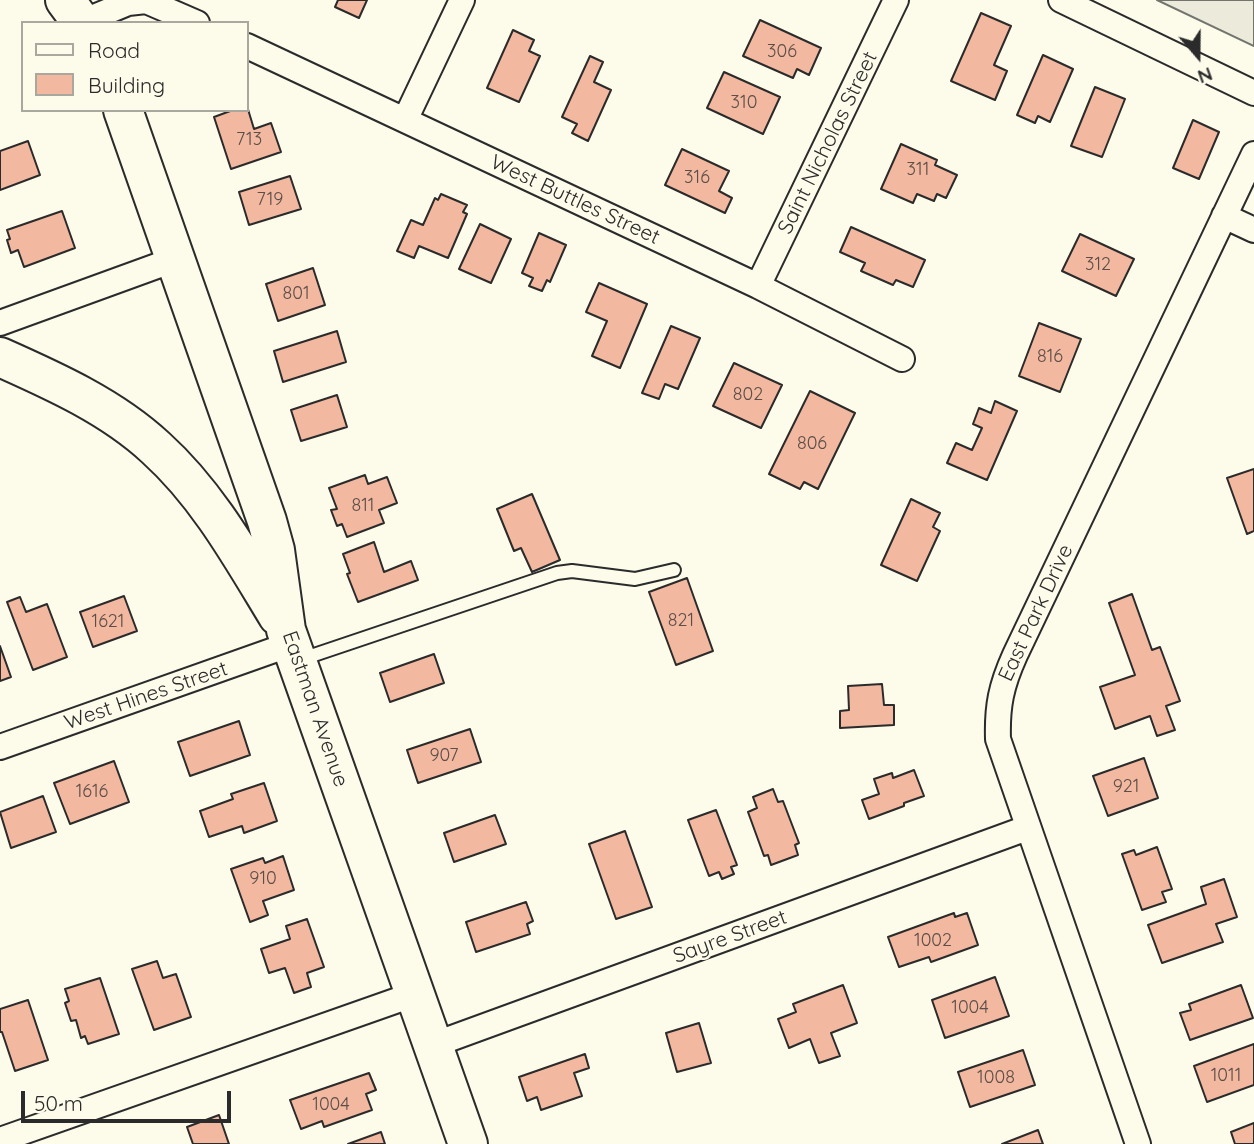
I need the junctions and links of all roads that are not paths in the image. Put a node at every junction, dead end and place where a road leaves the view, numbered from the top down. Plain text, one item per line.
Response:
1 (65, 0) edge
2 (462, 0) edge
3 (896, 0) edge
4 (1061, 0) edge
5 (81, 21) edge
6 (87, 21) edge
7 (192, 21) edge
8 (248, 46) edge
9 (1254, 93) edge
10 (124, 112) edge
11 (405, 120) junction
12 (1254, 154) edge
13 (1224, 216) junction
14 (1254, 230) edge
15 (176, 259) junction
16 (758, 286) junction
17 (0, 323) edge
18 (0, 357) edge
19 (902, 359) dead end
20 (674, 570) dead end
21 (292, 645) junction
22 (0, 747) edge
23 (1027, 828) junction
24 (415, 994) junction
25 (433, 1045) junction
26 (0, 1140) edge
27 (468, 1144) edge
28 (1138, 1144) edge

1 - 5 main road
2 - 11 street
3 - 16 street, Saint Nicholas Street
4 - 9 street
6 - 7 street
8 - 11 street, West Buttles Street
10 - 15 main road, Eastman Avenue
11 - 16 street, West Buttles Street
12 - 13 street, East Park Drive
13 - 14 street
13 - 23 street, East Park Drive
15 - 17 street
15 - 21 main road, Eastman Avenue
16 - 19 street, West Buttles Street
18 - 21 main road
20 - 21 lane
21 - 22 street, West Hines Street
21 - 24 main road, Eastman Avenue
23 - 25 street, Sayre Street
23 - 28 street, East Park Drive
24 - 25 main road, Eastman Avenue
24 - 26 street
25 - 27 main road, Eastman Avenue

